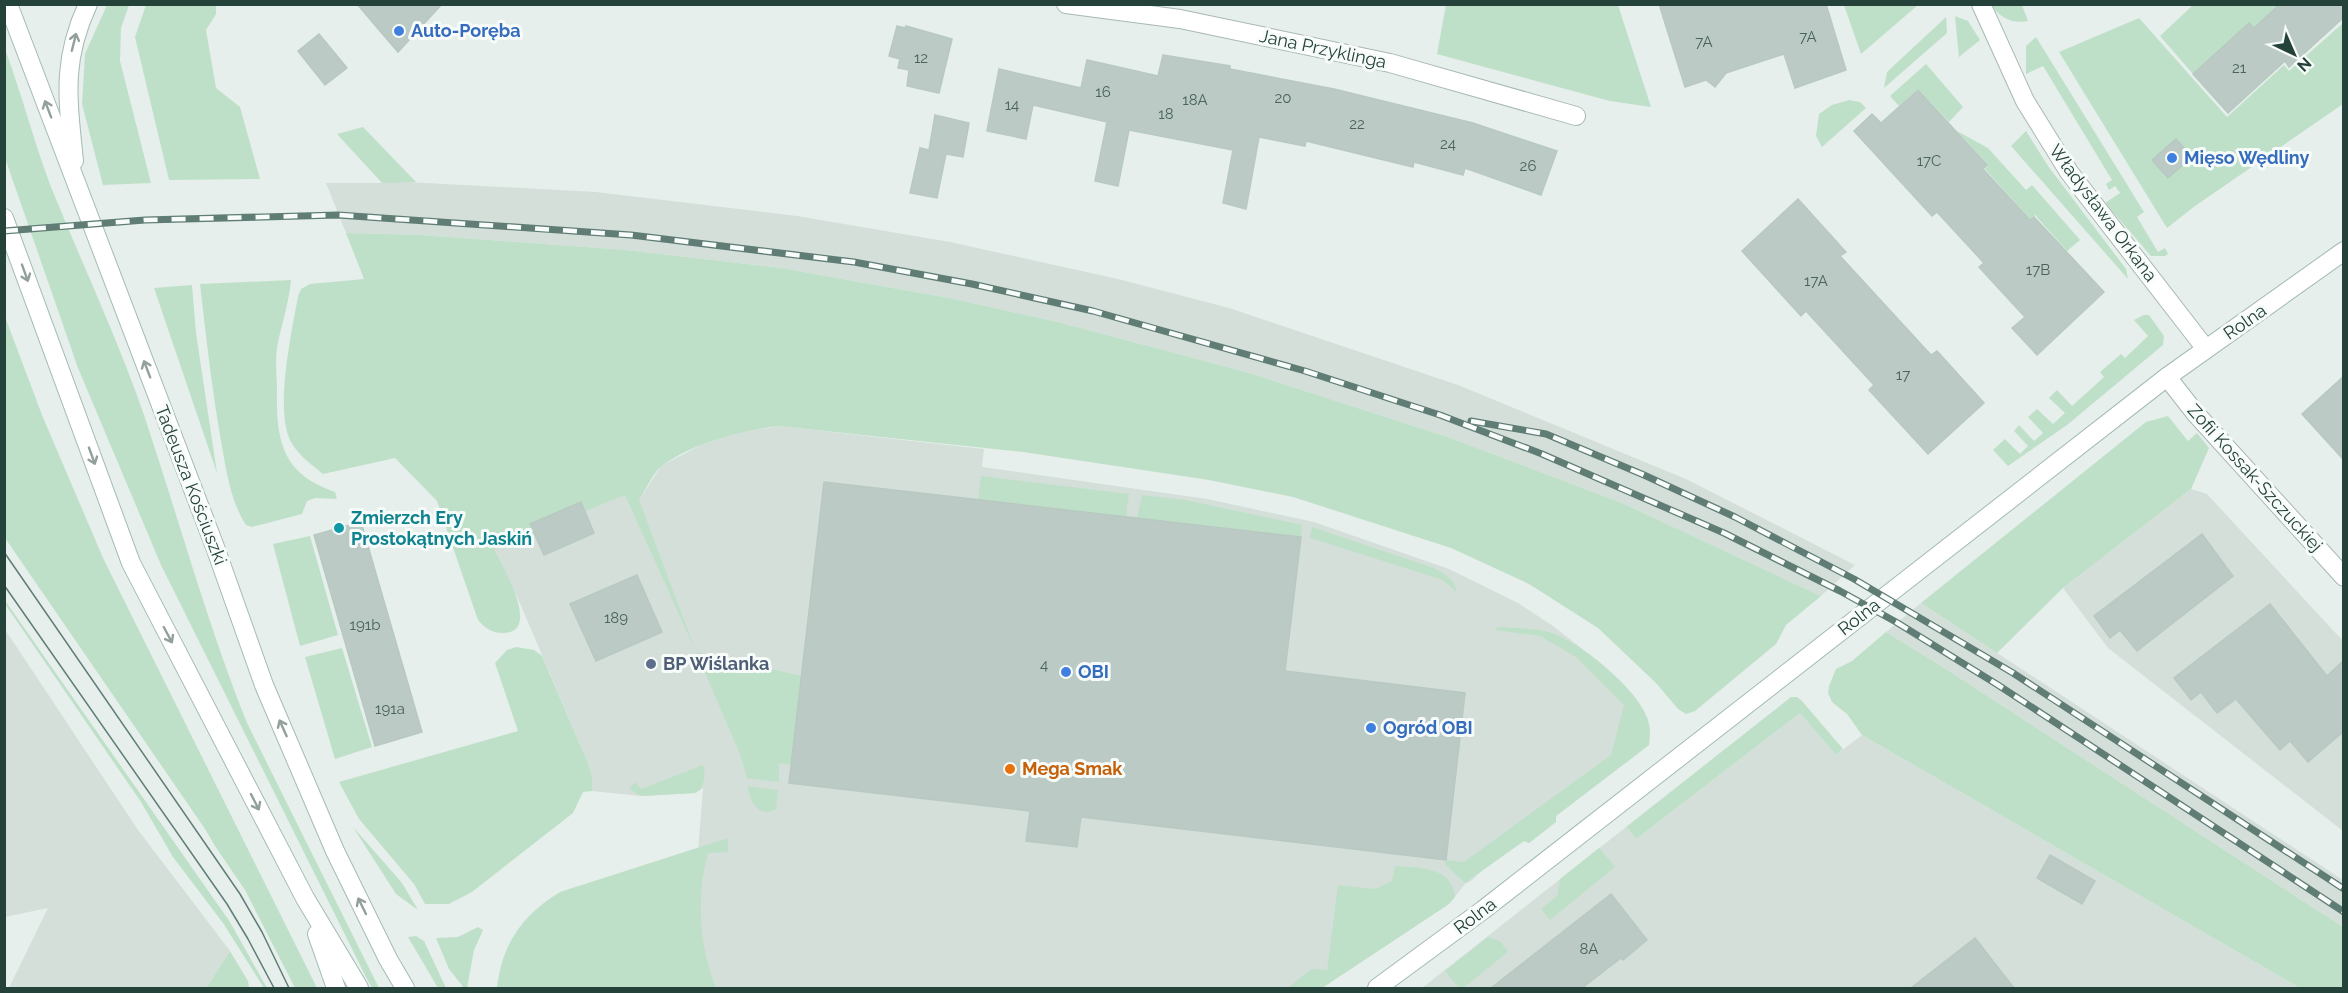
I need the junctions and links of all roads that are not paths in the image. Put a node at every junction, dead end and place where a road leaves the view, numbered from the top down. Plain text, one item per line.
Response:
1 (8, 4) edge
2 (1066, 4) edge
3 (1981, 4) edge
4 (88, 5) edge
5 (1576, 116) dead end
6 (77, 183) junction
7 (4, 218) edge
8 (2343, 251) edge
9 (2206, 349) junction
10 (2167, 377) junction
11 (2343, 577) edge
12 (305, 898) junction
13 (336, 988) edge
14 (359, 988) edge
15 (405, 988) edge
16 (1377, 988) edge

6 -> 1 street, Tadeusza Kościuszki
2 - 5 street, Jana Przyklinga
3 - 9 street, Władysława Orkana
6 -> 4 street
15 -> 6 street, Tadeusza Kościuszki
7 -> 12 street
8 - 9 street, Rolna
9 - 10 street, Rolna
10 - 11 street, Zofii Kossak-Szczuckiej
10 - 16 street, Rolna
12 - 13 street
12 - 14 street

